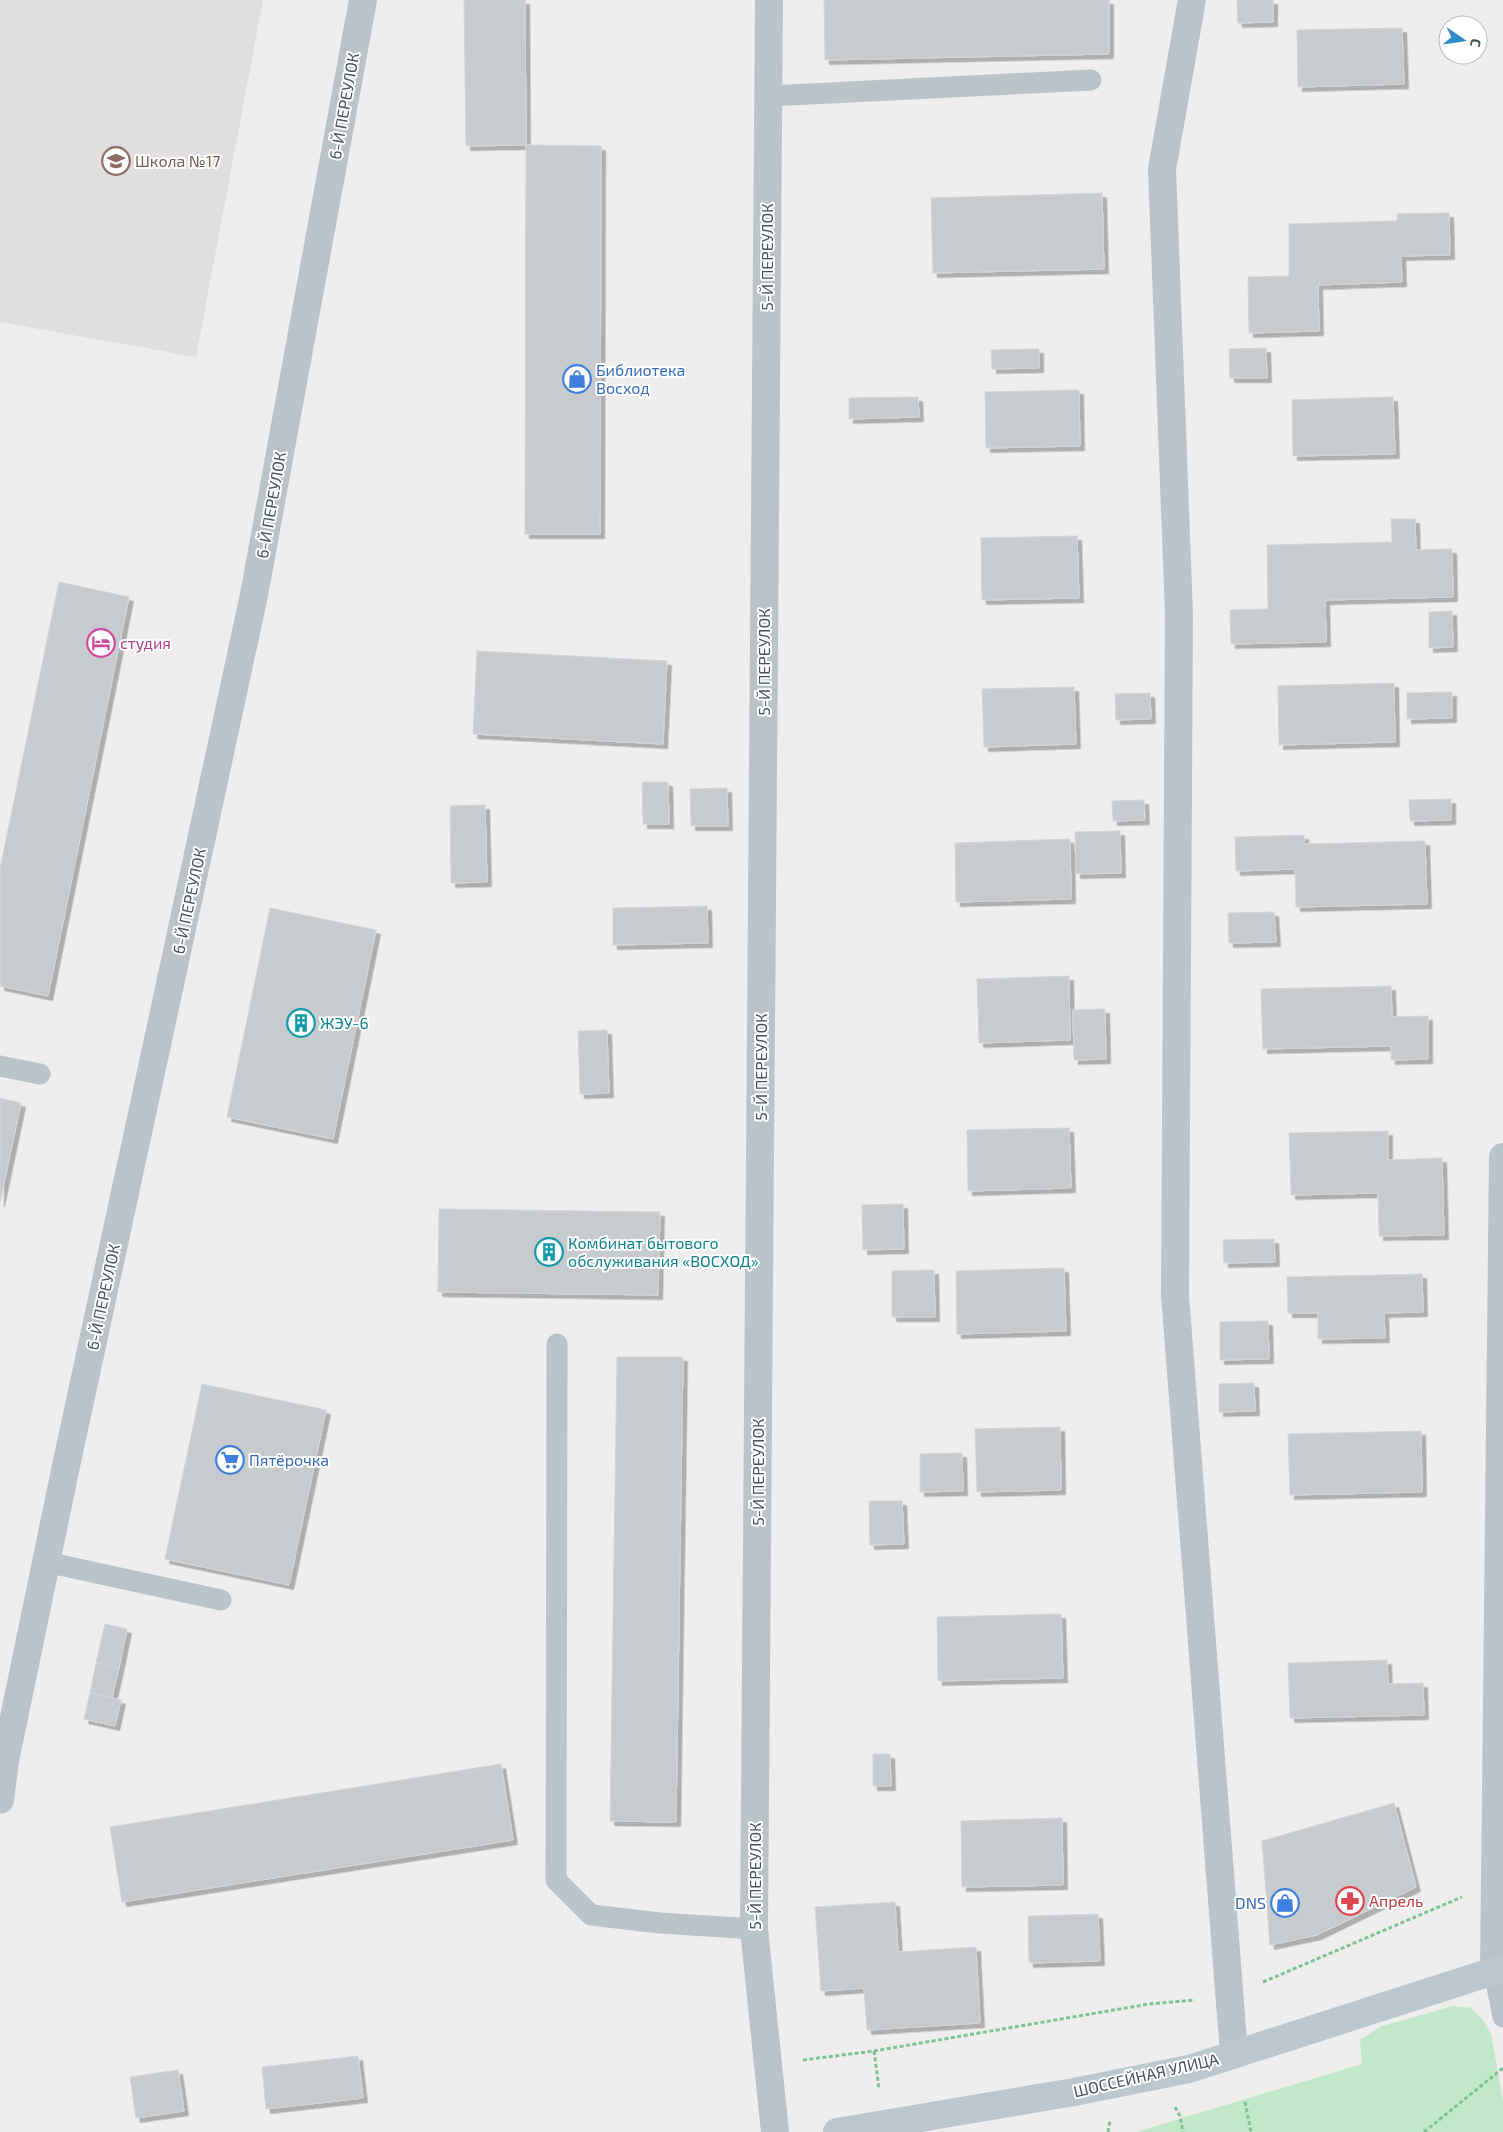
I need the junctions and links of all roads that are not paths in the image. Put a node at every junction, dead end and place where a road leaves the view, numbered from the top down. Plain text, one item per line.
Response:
1 (363, 0) edge
2 (769, 0) edge
3 (1192, 0) edge
4 (1091, 80) dead end
5 (769, 96) junction
6 (0, 1066) edge
7 (40, 1074) dead end
8 (1503, 1157) edge
9 (557, 1344) dead end
10 (46, 1562) junction
11 (221, 1600) dead end
12 (2, 1761) edge
13 (0, 1800) edge
14 (754, 1929) junction
15 (1499, 1970) edge
16 (1503, 2017) edge
17 (1234, 2054) junction
18 (923, 2125) edge
19 (775, 2132) edge
20 (837, 2132) edge

1 - 10 street, 6-Й ПЕРЕУЛОК
2 - 5 street, 5-Й ПЕРЕУЛОК
3 - 17 street
4 - 5 lane
5 - 14 street, 5-Й ПЕРЕУЛОК
6 - 7 lane
8 - 15 street
9 - 14 lane
10 - 11 lane
10 - 12 street, 6-Й ПЕРЕУЛОК
12 - 13 street, 6-Й ПЕРЕУЛОК
14 - 19 street, 5-Й ПЕРЕУЛОК
15 - 16 lane
15 - 17 main road, ШОССЕЙНАЯ УЛИЦА
17 - 18 main road, ШОССЕЙНАЯ УЛИЦА
18 - 20 main road, ШОССЕЙНАЯ УЛИЦА

